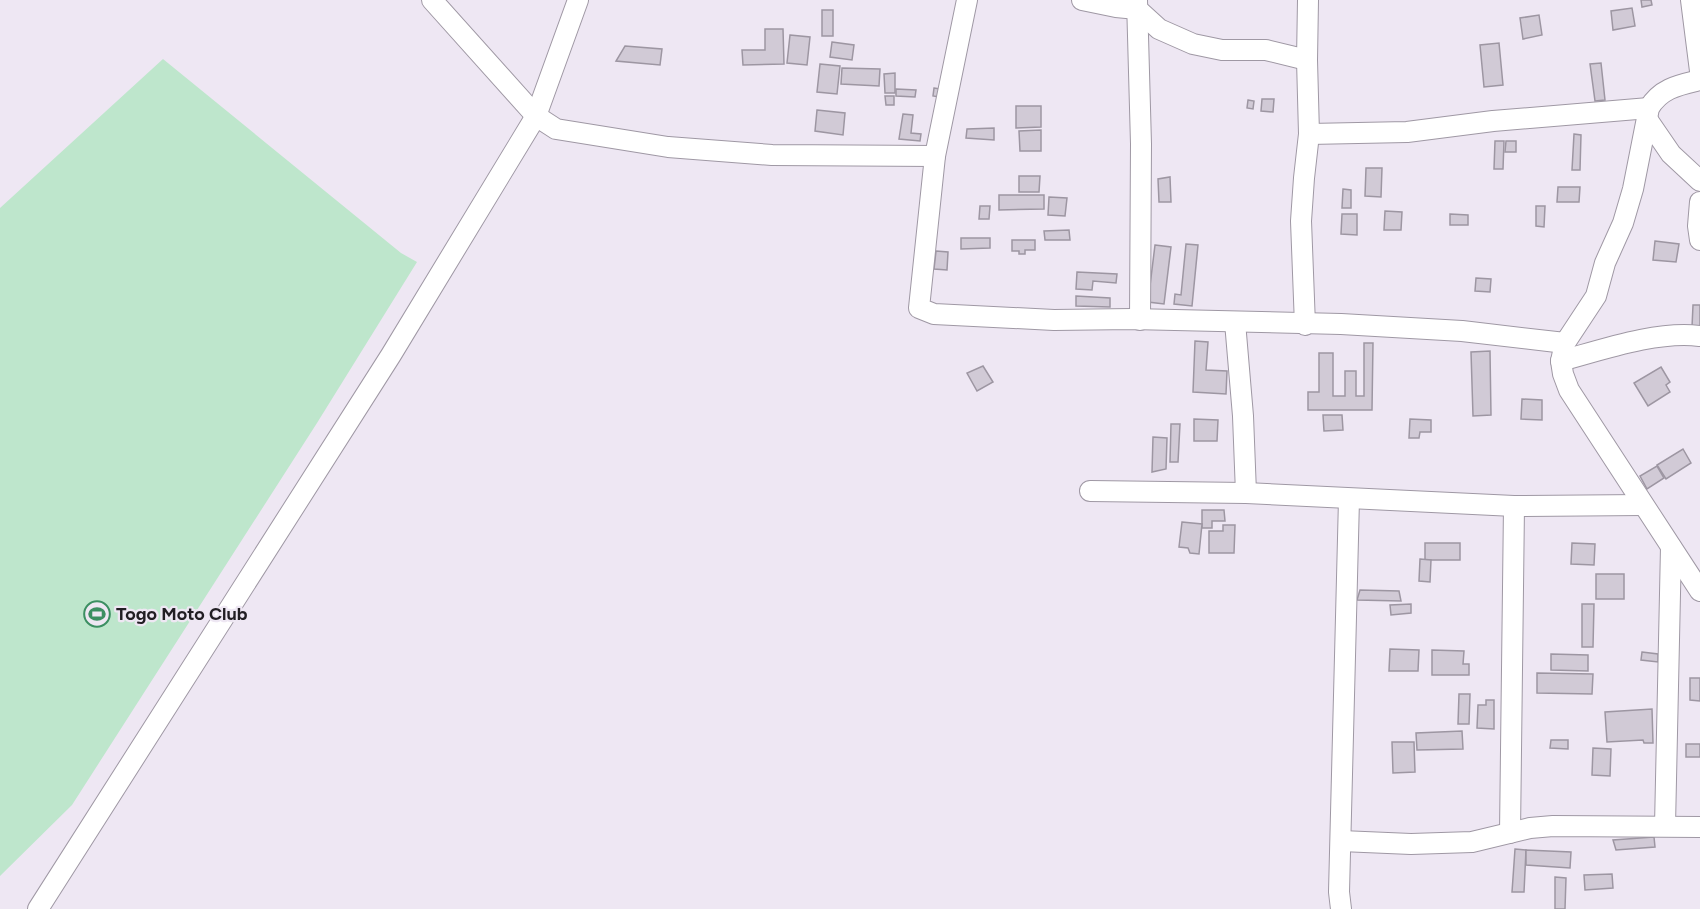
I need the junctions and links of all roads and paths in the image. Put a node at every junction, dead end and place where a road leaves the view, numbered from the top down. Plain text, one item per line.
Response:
1 (432, 0) edge
2 (578, 0) edge
3 (967, 0) edge
4 (1082, 0) edge
5 (1308, 0) edge
6 (1691, 0) edge
7 (1137, 4) edge
8 (1307, 60) junction
9 (1700, 71) edge
10 (1700, 80) edge
11 (1648, 113) junction
12 (536, 116) junction
13 (1309, 134) junction
14 (935, 156) junction
15 (1700, 181) edge
16 (1700, 202) edge
17 (1700, 240) edge
18 (1140, 320) junction
19 (1235, 322) junction
20 (1305, 325) junction
21 (1700, 336) edge
22 (1563, 352) junction
23 (1090, 491) dead end
24 (1246, 493) junction
25 (1349, 499) junction
26 (1643, 505) junction
27 (1514, 506) junction
28 (1671, 547) junction
29 (1700, 591) edge
30 (1665, 826) junction
31 (1700, 826) edge
32 (1510, 833) junction
33 (1341, 841) junction
34 (38, 909) edge
35 (1341, 909) edge

1 - 12 street
2 - 12 street
3 - 14 street
4 - 7 street
5 - 8 street
6 - 9 street
7 - 8 street
7 - 18 street
8 - 13 street
10 - 11 street
11 - 13 street
11 - 15 street
11 - 22 street
12 - 14 street
12 - 34 street
13 - 20 street
14 - 18 street
16 - 17 street
18 - 19 street
19 - 20 street
19 - 24 street
20 - 22 street
21 - 22 street
22 - 26 street
23 - 24 street
24 - 25 street
25 - 27 street
25 - 33 street
26 - 27 street
26 - 28 street
27 - 32 street
28 - 29 street
28 - 30 street
30 - 31 street
30 - 32 street
32 - 33 street
33 - 35 street

